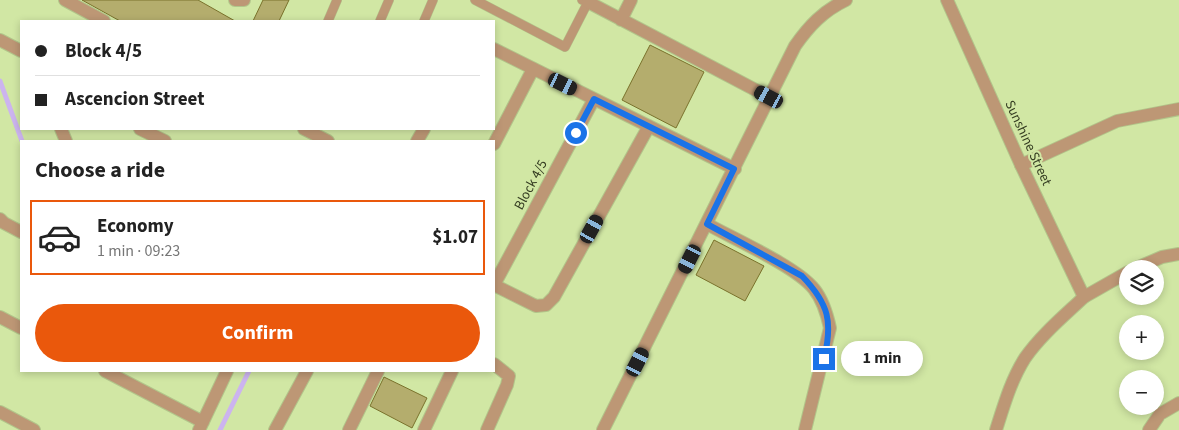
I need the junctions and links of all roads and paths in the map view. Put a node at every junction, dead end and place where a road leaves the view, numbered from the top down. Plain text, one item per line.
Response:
1 (65, 0) edge
2 (235, 0) edge
3 (244, 0) edge
4 (338, 0) edge
5 (389, 0) edge
6 (433, 0) edge
7 (475, 0) edge
8 (631, 0) edge
9 (846, 0) edge
10 (948, 0) edge
11 (585, 1) edge
12 (102, 20) edge
13 (328, 20) edge
14 (380, 20) edge
15 (424, 20) edge
16 (621, 20) junction
17 (0, 40) edge
18 (20, 50) edge
19 (495, 50) edge
20 (533, 69) junction
21 (769, 97) junction
22 (594, 99) junction
23 (1179, 109) edge
24 (648, 126) junction
25 (142, 130) edge
26 (306, 130) edge
27 (163, 140) edge
28 (326, 140) edge
29 (495, 142) edge
30 (1022, 165) junction
31 (734, 169) junction
32 (0, 219) edge
33 (707, 224) junction
34 (20, 231) edge
35 (1179, 254) edge
36 (1157, 260) edge
37 (1119, 277) edge
38 (495, 283) edge
39 (495, 286) edge
40 (1084, 297) junction
41 (0, 317) edge
42 (20, 327) edge
43 (495, 365) edge
44 (107, 372) edge
45 (227, 372) edge
46 (306, 372) edge
47 (378, 372) edge
48 (452, 372) edge
49 (1179, 403) edge
50 (0, 412) edge
51 (200, 426) edge
52 (277, 429) edge
53 (34, 430) edge
54 (349, 430) edge
55 (424, 430) edge
56 (487, 430) edge
57 (603, 430) edge
58 (805, 430) edge
59 (996, 430) edge
60 (1149, 430) edge

1 - 12 street
2 - 3 street
4 - 13 lane
5 - 14 lane
6 - 15 lane
7 - 11 lane
8 - 16 street
9 - 21 street
10 - 30 street, Sunshine Street
11 - 16 street
16 - 21 street
17 - 18 street
19 - 20 street
20 - 22 street
20 - 29 street
21 - 31 street
22 - 24 street
22 - 38 street, Block 4/5
23 - 30 street
24 - 31 street
24 - 39 street
25 - 27 street
26 - 28 street
30 - 40 street, Sunshine Street
31 - 33 street
32 - 34 street
33 - 57 street
33 - 58 street
35 - 36 street
37 - 40 street
40 - 59 street
41 - 42 street
43 - 56 street
44 - 51 street
45 - 51 street
46 - 52 street
47 - 54 street
48 - 55 street
49 - 60 street
50 - 53 street

